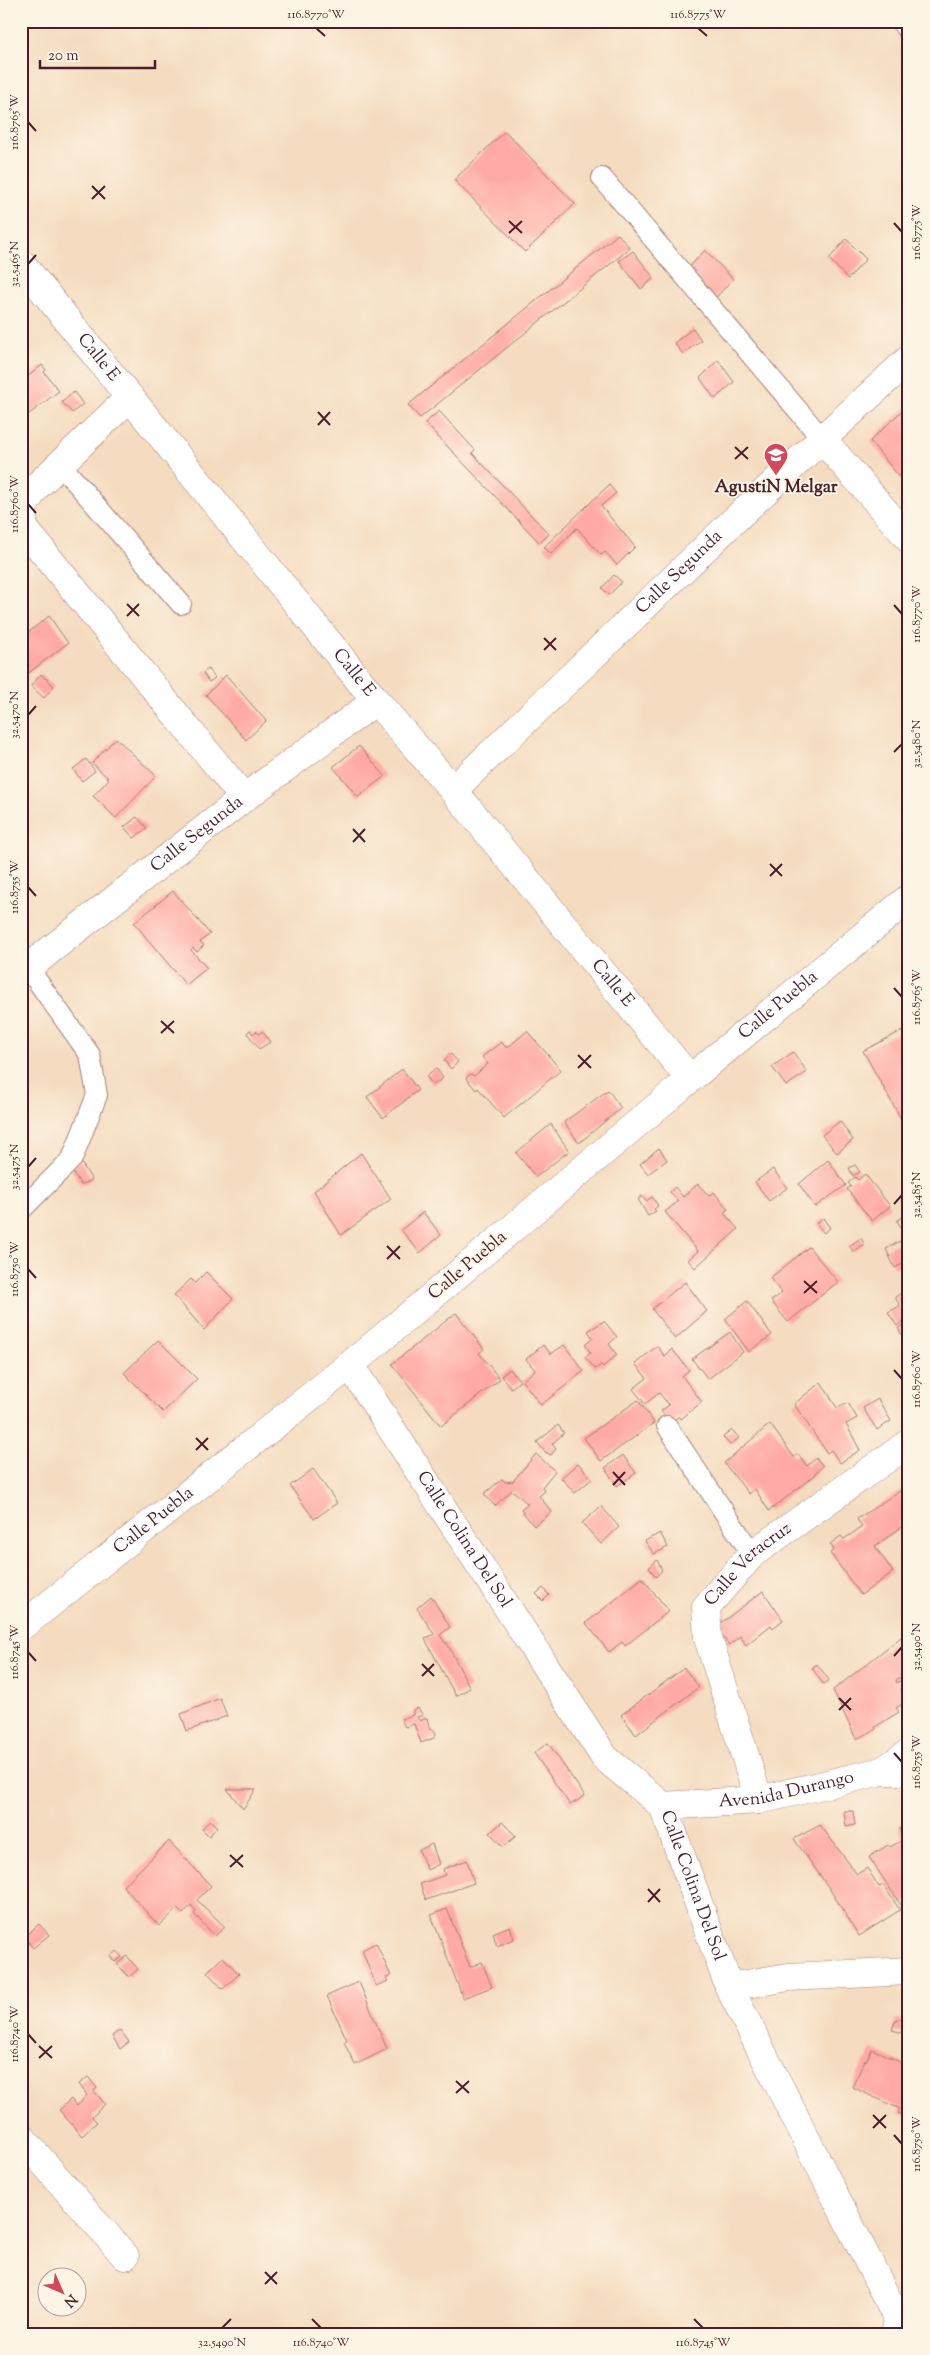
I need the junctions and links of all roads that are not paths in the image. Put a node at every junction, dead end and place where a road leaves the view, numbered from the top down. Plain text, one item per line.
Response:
1 (900, 21) edge
2 (909, 31) edge
3 (602, 178) dead end
4 (21, 263) edge
5 (909, 359) edge
6 (130, 397) junction
7 (823, 440) junction
8 (60, 464) junction
9 (909, 539) edge
10 (180, 604) dead end
11 (376, 701) junction
12 (453, 790) junction
13 (244, 798) junction
14 (909, 898) edge
15 (24, 970) edge
16 (690, 1079) junction
17 (21, 1210) edge
18 (350, 1365) junction
19 (667, 1426) dead end
20 (909, 1443) edge
21 (752, 1554) junction
22 (21, 1627) edge
23 (909, 1753) edge
24 (882, 1771) junction
25 (909, 1771) edge
26 (759, 1800) junction
27 (662, 1806) junction
28 (909, 1971) edge
29 (729, 1987) junction
30 (21, 2137) edge
31 (125, 2256) dead end
32 (897, 2326) edge

1 - 2 lane
3 - 7 lane
4 - 6 street, Calle E
5 - 7 street, Calle Segunda
6 - 8 street
6 - 11 street, Calle E
7 - 9 street
7 - 12 street, Calle Segunda
8 - 10 lane
8 - 13 street
11 - 12 street, Calle E
11 - 13 street, Calle Segunda
12 - 16 street, Calle E
13 - 15 street, Calle Segunda
14 - 16 street, Calle Puebla
15 - 17 lane
16 - 18 street, Calle Puebla
18 - 22 street, Calle Puebla
18 - 27 street, Calle Colina Del Sol
19 - 21 lane
20 - 21 street, Calle Veracruz
21 - 26 street, Calle Veracruz
23 - 24 street
24 - 25 street, Avenida Durango
24 - 26 street, Avenida Durango
26 - 27 street, Avenida Durango
27 - 29 street, Calle Colina Del Sol
28 - 29 street
29 - 32 street, Calle Colina Del Sol
30 - 31 street

